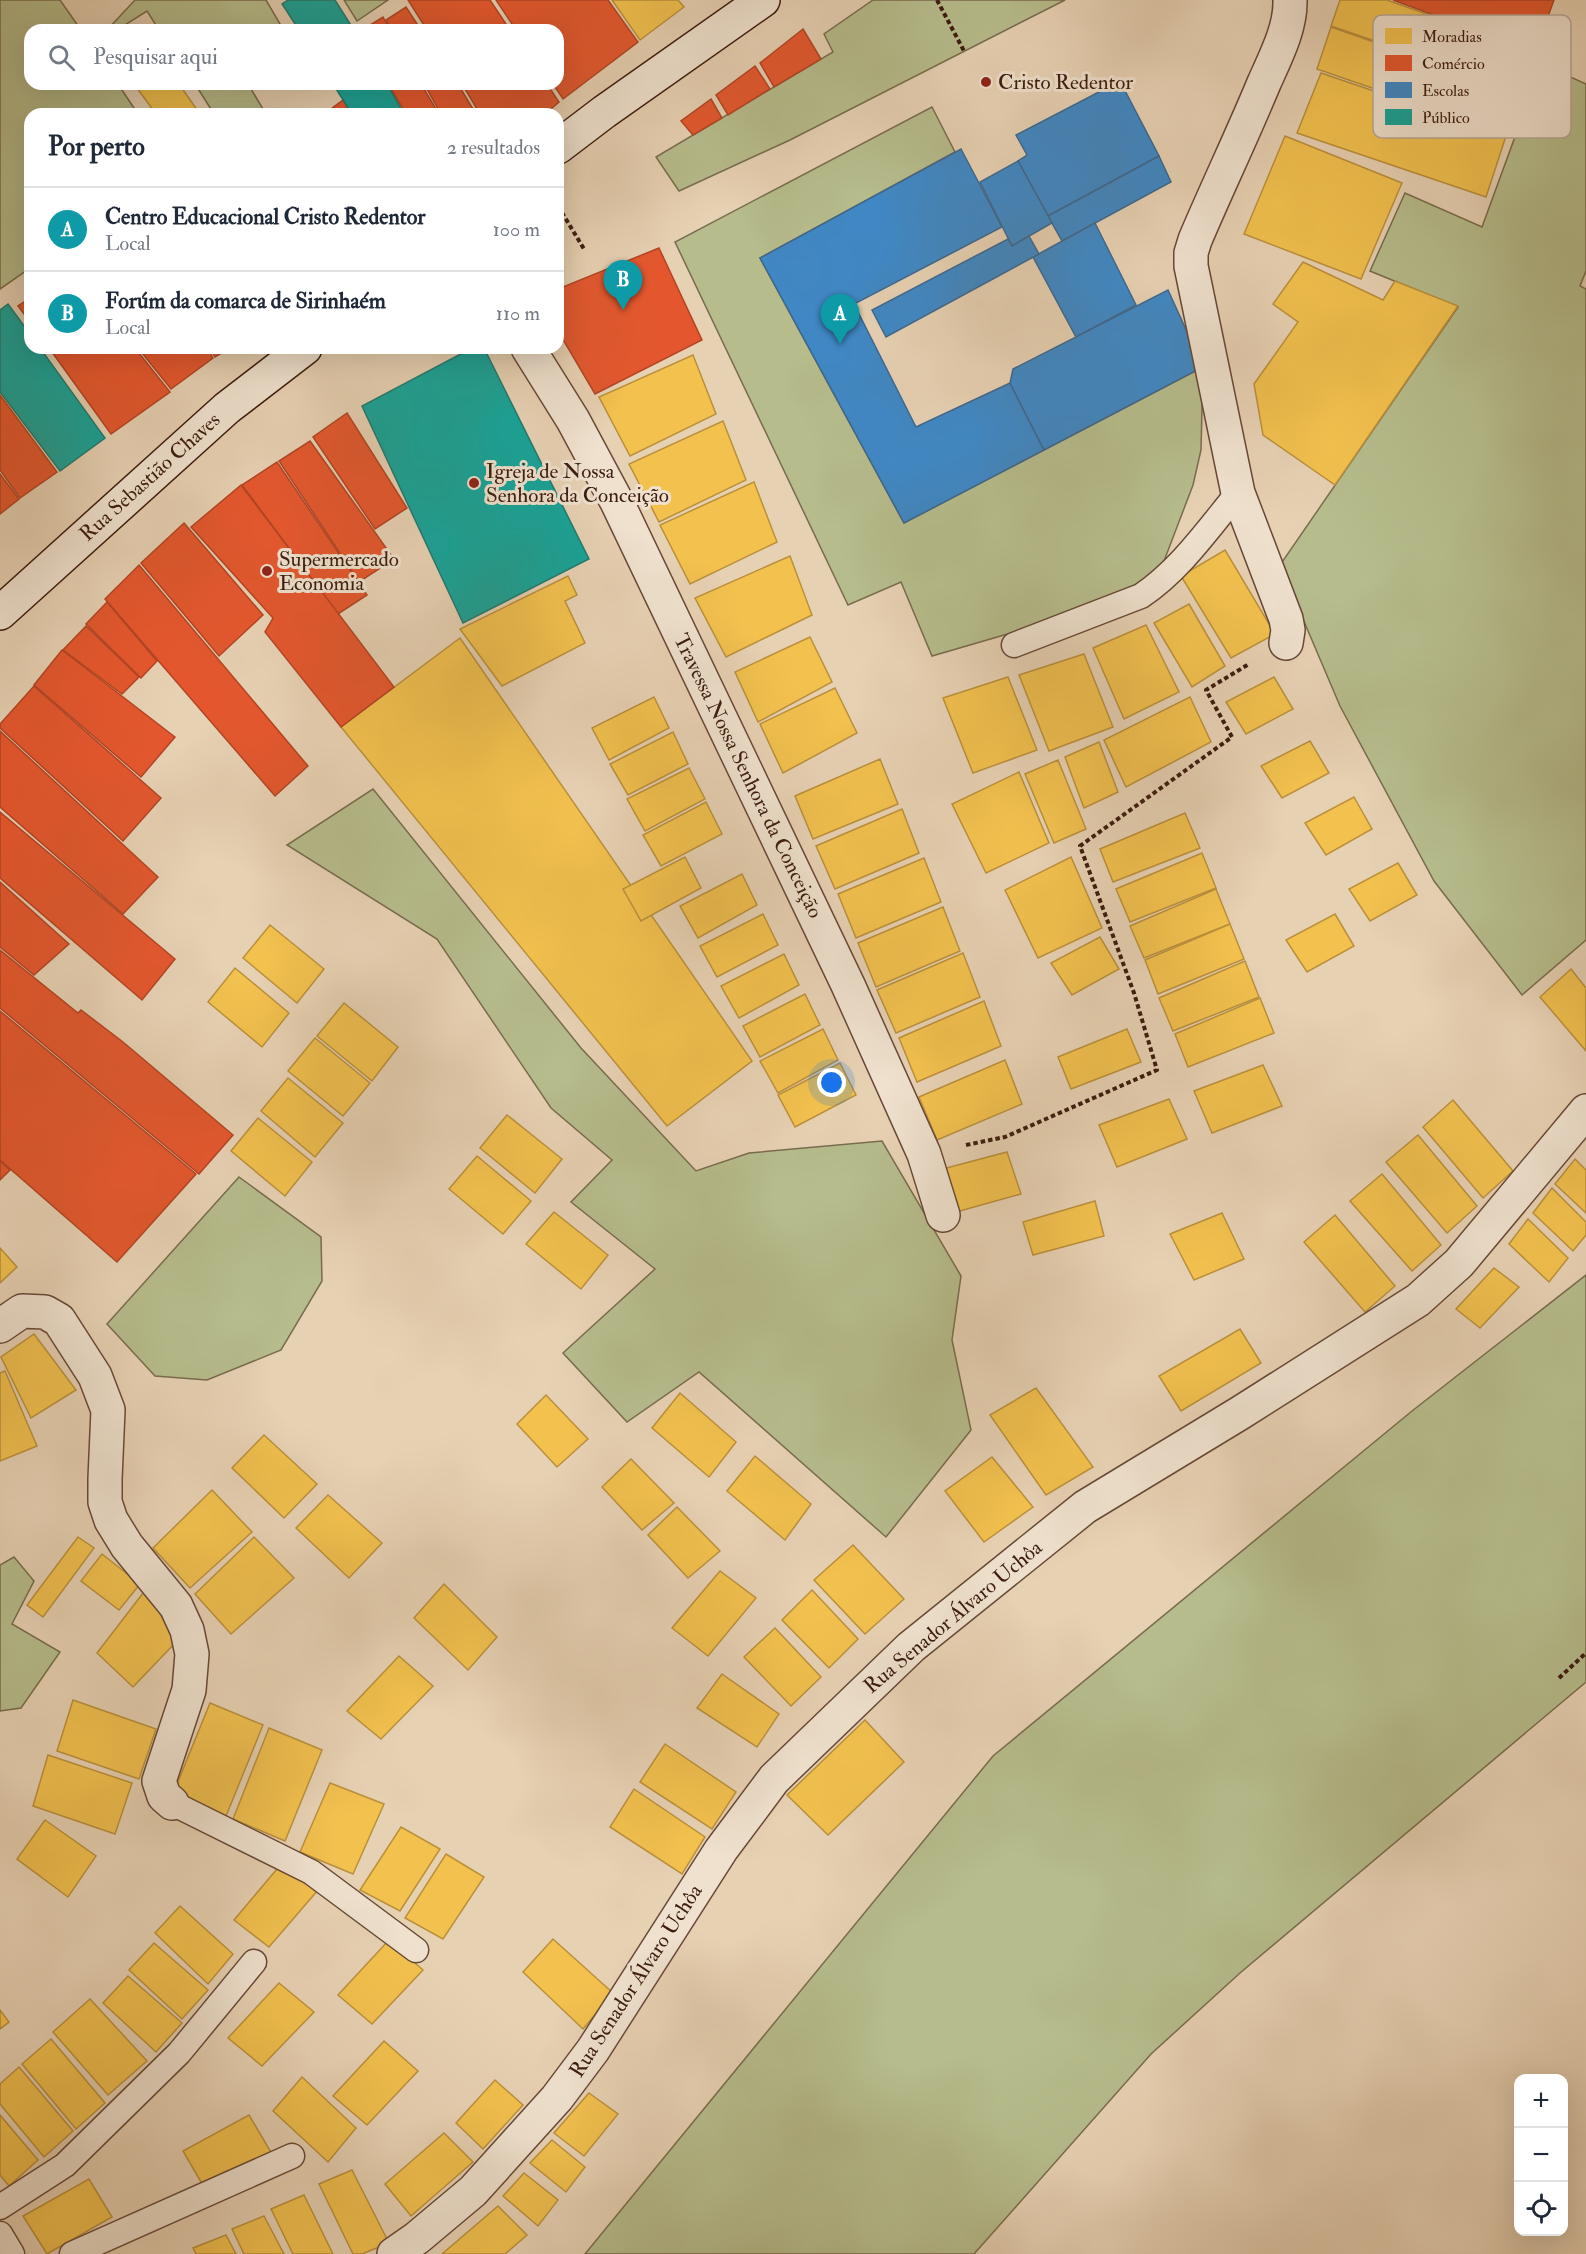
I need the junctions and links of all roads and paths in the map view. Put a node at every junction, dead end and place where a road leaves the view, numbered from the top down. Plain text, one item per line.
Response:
1 (763, 0) edge
2 (937, 0) edge
3 (1290, 0) edge
4 (964, 51) dead end
5 (564, 142) edge
6 (564, 216) edge
7 (584, 249) dead end
8 (298, 354) edge
9 (532, 354) edge
10 (1238, 494) junction
11 (0, 613) edge
12 (1286, 643) joint
13 (1014, 645) dead end
14 (1586, 1111) edge
15 (924, 1154) junction
16 (943, 1215) dead end
17 (0, 1326) edge
18 (1586, 1653) edge
19 (1559, 1678) dead end
20 (172, 1803) joint
21 (416, 1950) dead end
22 (254, 1962) dead end
23 (292, 2156) dead end
24 (0, 2207) edge
25 (0, 2234) edge
26 (12, 2254) edge
27 (72, 2254) edge
28 (394, 2254) edge

1 - 5 street
2 - 4 path
3 - 10 street
6 - 7 path
8 - 11 street, Rua Sebastião Chaves
9 - 15 street, Travessa Nossa Senhora da Conceição
10 - 12 street
10 - 13 lane
12 - 15 path
14 - 28 street, Rua Senador Álvaro Uchôa
15 - 16 street, Travessa Nossa Senhora da Conceição
17 - 20 street
18 - 19 path
20 - 21 lane
22 - 24 lane
23 - 27 lane
25 - 26 lane

